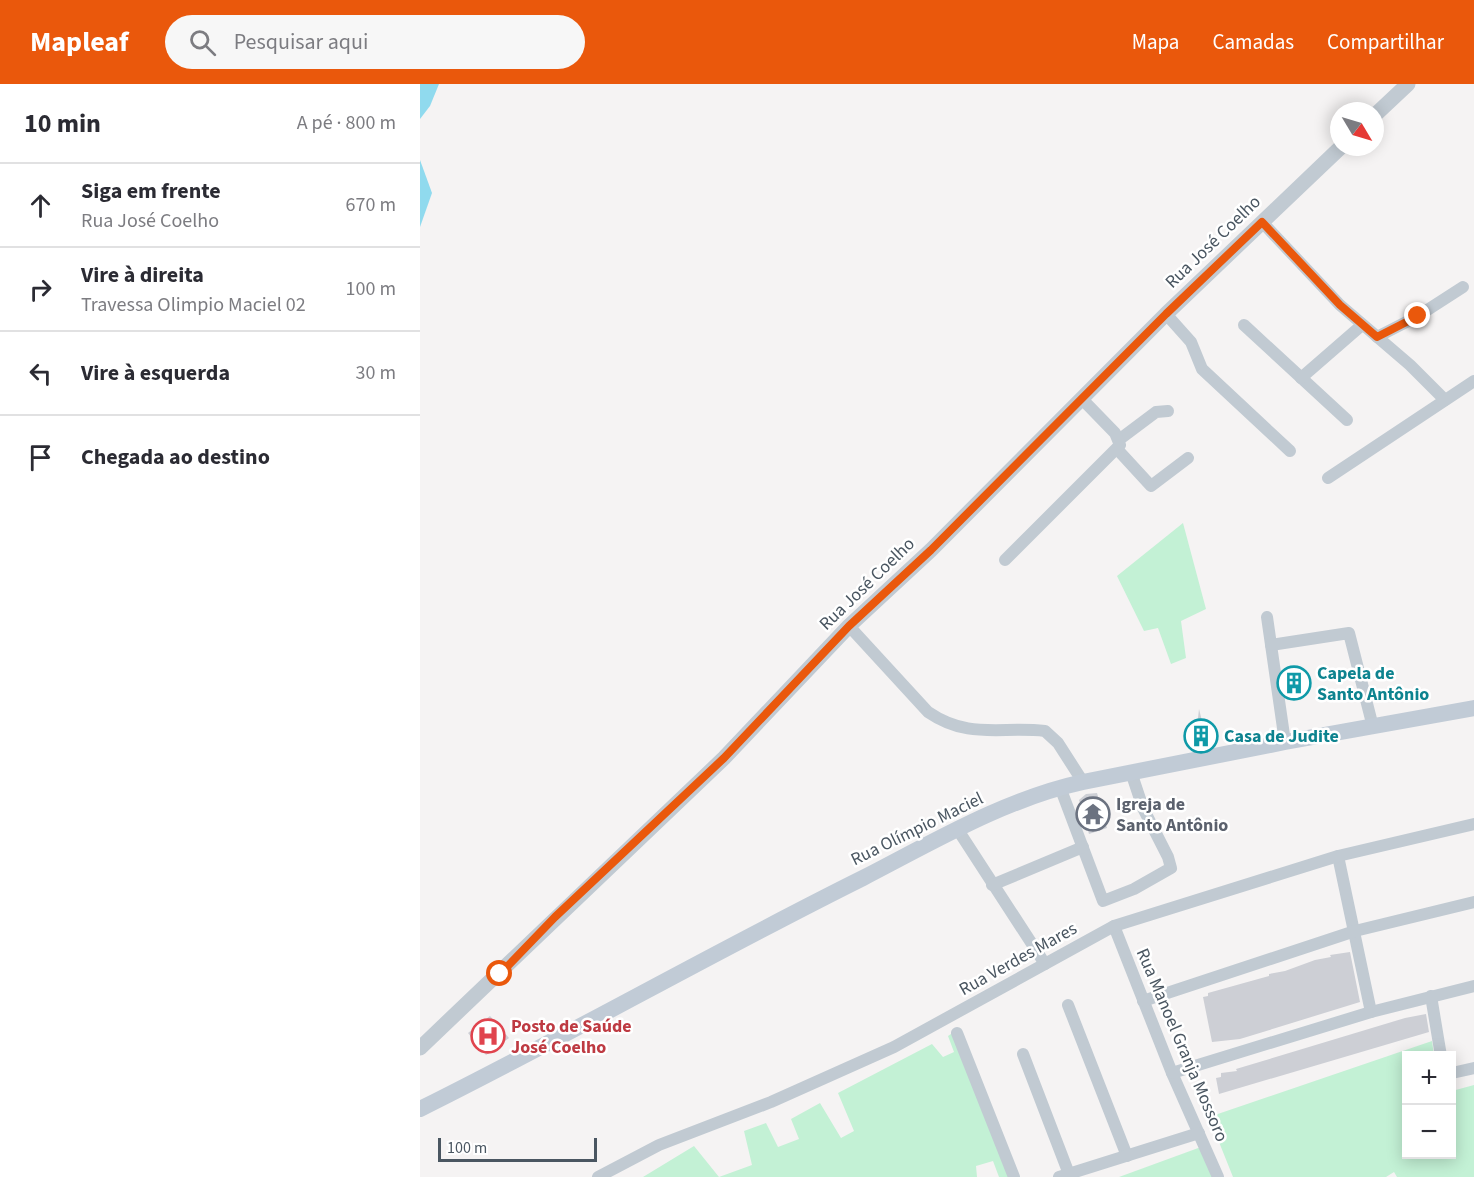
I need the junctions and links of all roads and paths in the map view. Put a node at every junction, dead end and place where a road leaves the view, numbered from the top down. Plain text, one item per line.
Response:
1 (1408, 84) edge
2 (1384, 107) edge
3 (1332, 156) edge
4 (1262, 222) junction
5 (1463, 287) dead end
6 (1166, 314) junction
7 (1244, 325) dead end
8 (1362, 325) junction
9 (1377, 337) junction
10 (1302, 378) junction
11 (1474, 381) edge
12 (1081, 398) junction
13 (1445, 400) junction
14 (1168, 411) dead end
15 (1347, 420) dead end
16 (1118, 444) junction
17 (1290, 451) dead end
18 (1188, 458) dead end
19 (1328, 478) dead end
20 (1005, 560) dead end
21 (1267, 617) dead end
22 (849, 626) junction
23 (1270, 645) junction
24 (1474, 708) edge
25 (1373, 727) junction
26 (1285, 742) junction
27 (1131, 772) junction
28 (1083, 782) junction
29 (1060, 787) junction
30 (1474, 824) edge
31 (958, 830) junction
32 (1083, 847) junction
33 (1338, 856) junction
34 (992, 885) junction
35 (1474, 902) edge
36 (1114, 926) junction
37 (1355, 931) junction
38 (1045, 964) junction
39 (1474, 986) edge
40 (1431, 996) junction
41 (1143, 1001) junction
42 (1068, 1005) dead end
43 (1371, 1012) junction
44 (957, 1034) dead end
45 (420, 1048) edge
46 (1440, 1051) edge
47 (1023, 1054) dead end
48 (1474, 1068) edge
49 (1456, 1071) edge
50 (1172, 1073) junction
51 (420, 1109) edge
52 (1199, 1133) junction
53 (1127, 1156) junction
54 (1064, 1176) edge
55 (598, 1177) edge
56 (1014, 1177) edge
57 (1218, 1177) edge

1 - 2 street
3 - 4 street, Rua José Coelho
4 - 6 street, Rua José Coelho
4 - 8 street
5 - 9 street
6 - 12 street, Rua José Coelho
6 - 17 street
7 - 10 street
8 - 9 street
8 - 10 street
9 - 13 street
10 - 15 street
11 - 13 street
12 - 16 street
12 - 22 street, Rua José Coelho
13 - 19 street
14 - 16 street
16 - 18 street
16 - 20 street
21 - 23 street
22 - 28 street
22 - 45 street, Rua José Coelho
23 - 25 street
23 - 26 street
24 - 25 main road, Rua Olímpio Maciel
25 - 26 main road, Rua Olímpio Maciel
26 - 27 main road, Rua Olímpio Maciel
27 - 28 main road, Rua Olímpio Maciel
27 - 32 street
28 - 29 main road, Rua Olímpio Maciel
29 - 31 main road, Rua Olímpio Maciel
29 - 32 street
30 - 33 street, Rua Verdes Mares
31 - 34 street
31 - 51 main road, Rua Olímpio Maciel
32 - 34 street
33 - 36 street, Rua Verdes Mares
33 - 37 street
34 - 38 street
35 - 37 street
36 - 38 street, Rua Verdes Mares
36 - 41 street, Rua Manoel Granja Mossoro
37 - 41 street
37 - 43 street
38 - 55 street, Rua Verdes Mares
39 - 40 street
40 - 43 street
40 - 46 street
41 - 50 street, Rua Manoel Granja Mossoro
42 - 53 street
43 - 50 street
44 - 56 street
47 - 54 street
48 - 49 street
50 - 52 street, Rua Manoel Granja Mossoro
52 - 53 street
52 - 57 street, Rua Manoel Granja Mossoro
53 - 54 street

